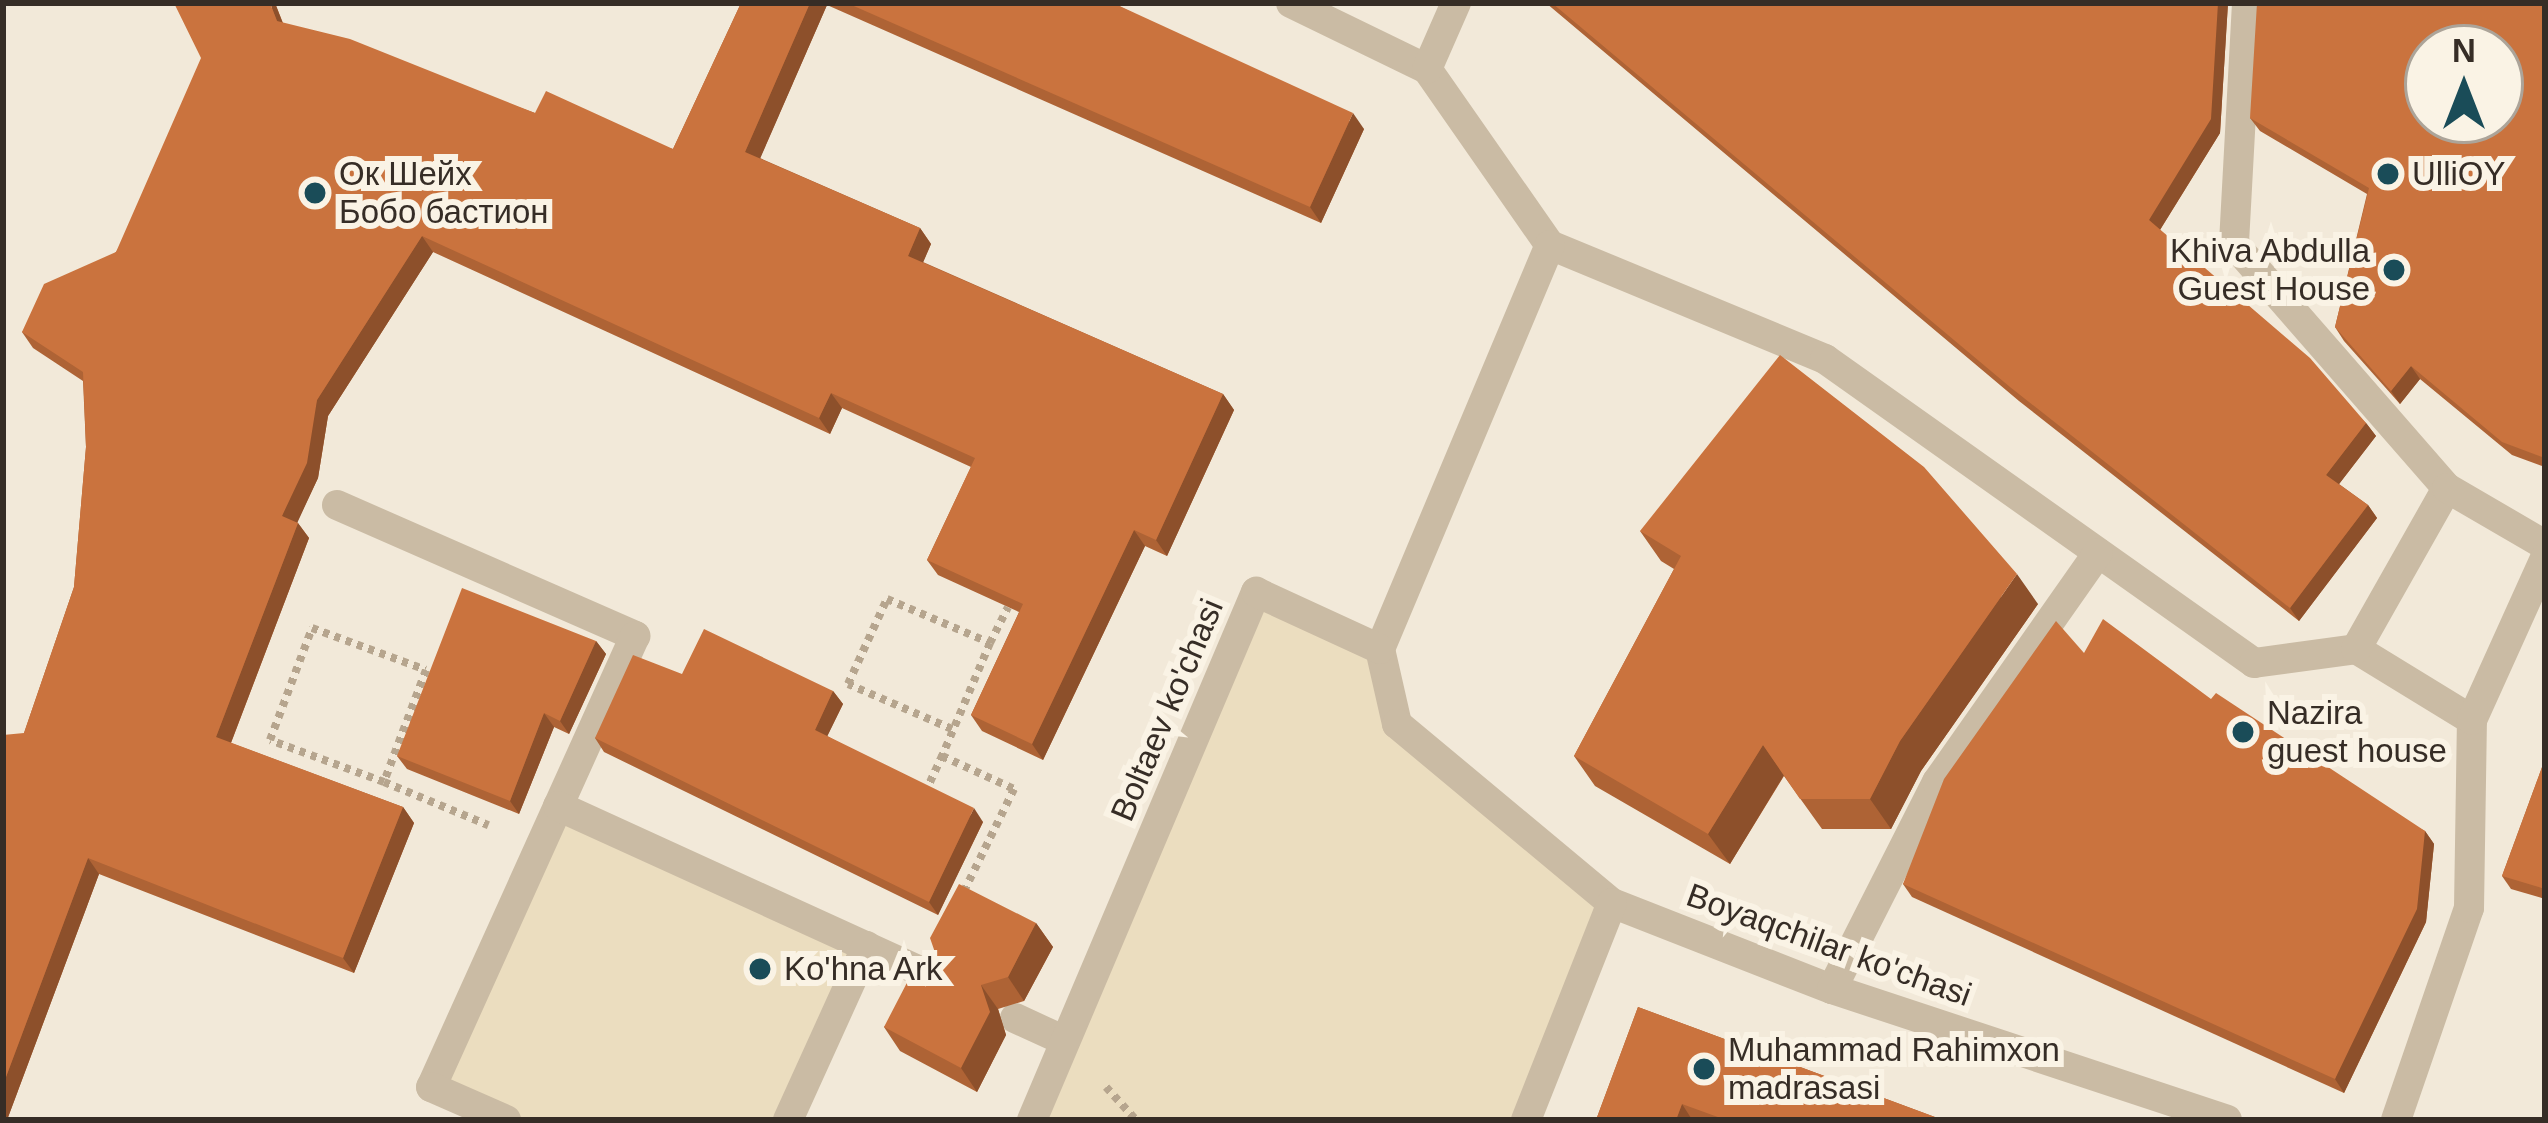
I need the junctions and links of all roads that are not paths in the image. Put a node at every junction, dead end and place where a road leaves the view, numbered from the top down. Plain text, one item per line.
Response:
1 (1291, 3) edge
2 (1456, 3) edge
3 (2247, 3) edge
4 (1427, 69) junction
5 (1550, 245) junction
6 (2447, 488) junction
7 (337, 505) dead end
8 (2545, 545) edge
9 (2098, 553) junction
10 (2545, 558) edge
11 (1380, 649) junction
12 (2356, 649) junction
13 (2472, 720) junction
14 (558, 806) junction
15 (1612, 903) junction
16 (867, 946) junction
17 (932, 974) edge
18 (1832, 988) junction
19 (1015, 1018) dead end
20 (1065, 1041) junction
21 (506, 1120) edge
22 (788, 1120) edge
23 (1032, 1120) edge
24 (1526, 1120) edge
25 (2227, 1120) edge
26 (2396, 1120) edge

1 - 4 street
2 - 4 street
3 - 6 street
4 - 5 street
5 - 9 street
5 - 11 street
6 - 8 street
6 - 12 street
7 - 14 street
9 - 12 street
9 - 18 street
10 - 13 street
11 - 15 street, Boyaqchilar ko'chasi
11 - 20 street, Boltaev ko'chasi
12 - 13 street
13 - 26 street
14 - 16 street
14 - 21 street
15 - 18 street, Boyaqchilar ko'chasi
15 - 24 street
16 - 17 street
16 - 22 street
18 - 25 street, Boyaqchilar ko'chasi
19 - 20 street
20 - 23 street, Boltaev ko'chasi

